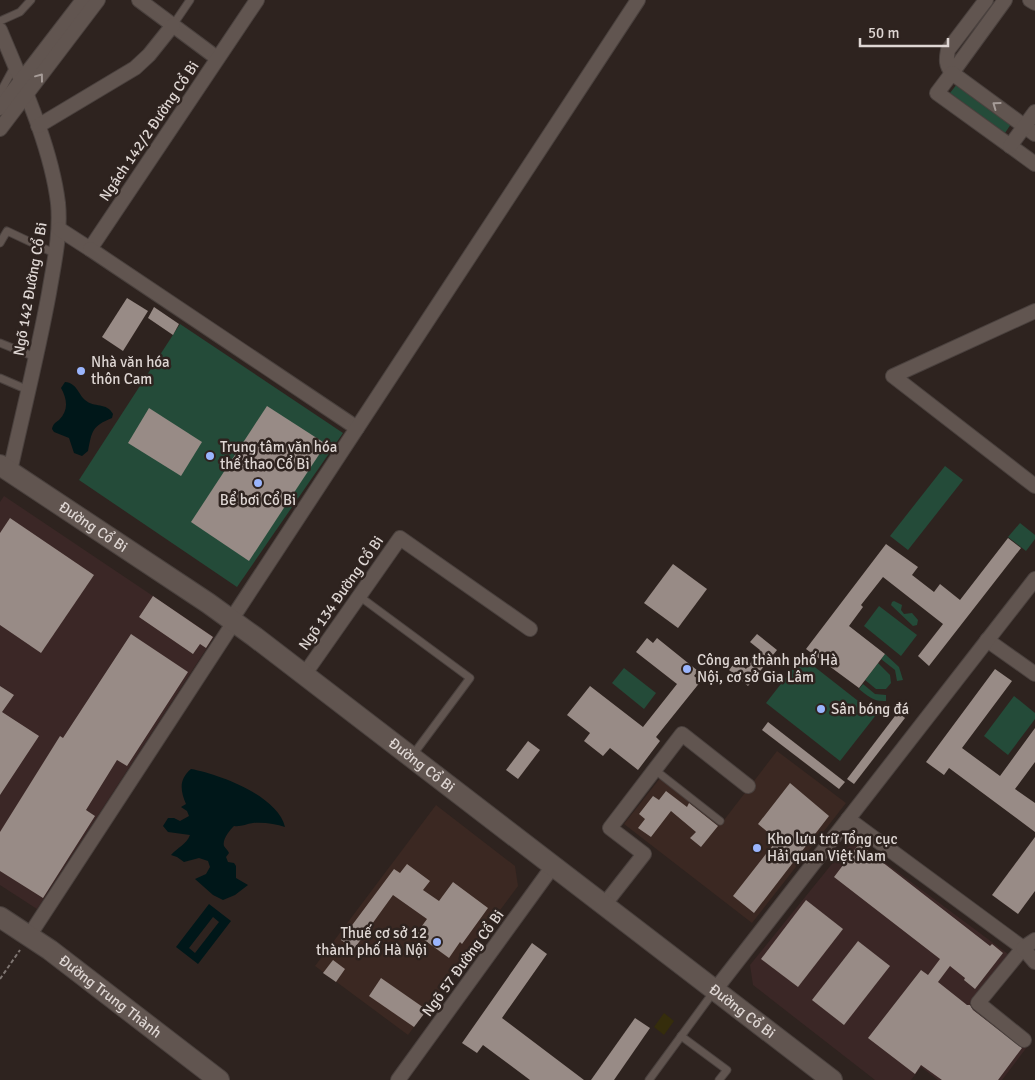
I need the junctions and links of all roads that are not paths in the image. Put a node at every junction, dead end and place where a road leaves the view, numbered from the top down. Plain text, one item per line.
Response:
1 (31, 0) edge
2 (83, 0) edge
3 (98, 0) edge
4 (139, 0) edge
5 (190, 0) edge
6 (257, 0) edge
7 (638, 0) edge
8 (986, 0) edge
9 (1005, 0) edge
10 (1030, 0) edge
11 (1035, 3) edge
12 (0, 21) edge
13 (173, 25) junction
14 (0, 30) edge
15 (217, 58) junction
16 (14, 67) junction
17 (952, 73) junction
18 (23, 88) junction
19 (0, 93) edge
20 (0, 108) edge
21 (1035, 112) edge
22 (38, 126) junction
23 (0, 129) edge
24 (1030, 130) edge
25 (1010, 146) junction
26 (1035, 164) edge
27 (59, 229) junction
28 (0, 243) edge
29 (90, 249) junction
30 (56, 254) junction
31 (1035, 311) edge
32 (0, 343) edge
33 (35, 357) junction
34 (0, 378) edge
35 (28, 390) junction
36 (357, 428) junction
37 (5, 468) edge
38 (1035, 486) edge
39 (1035, 579) edge
40 (359, 596) junction
41 (233, 621) junction
42 (530, 629) dead end
43 (987, 640) junction
44 (1035, 674) edge
45 (304, 675) junction
46 (412, 757) junction
47 (655, 770) junction
48 (748, 786) dead end
49 (848, 819) junction
50 (720, 821) dead end
51 (553, 866) junction
52 (604, 905) junction
53 (0, 917) edge
54 (29, 936) junction
55 (1035, 940) edge
56 (1023, 948) junction
57 (1035, 962) edge
58 (715, 990) junction
59 (682, 1036) junction
60 (1024, 1040) dead end
61 (219, 1080) edge
62 (398, 1080) edge
63 (649, 1080) edge
64 (719, 1080) edge
65 (832, 1080) edge

1 - 12 lane
2 - 18 street
18 -> 3 street
4 - 13 street
5 - 13 lane
6 - 15 street, Ngách 142/2 Đường Cổ Bi
7 - 36 street
8 - 17 street
9 - 17 street
10 - 11 street
13 - 15 street
13 - 22 street
14 - 16 street, Ngõ 142 Đường Cổ Bi
15 - 29 street, Ngách 142/2 Đường Cổ Bi
16 - 18 street, Ngõ 142 Đường Cổ Bi
16 - 19 lane
24 -> 17 street
17 - 25 street
18 - 20 street
18 - 22 street, Ngõ 142 Đường Cổ Bi
18 - 23 street
21 - 24 street
22 - 27 street, Ngõ 142 Đường Cổ Bi
24 - 25 street
25 - 26 street
27 - 29 street
27 - 30 street, Ngõ 142 Đường Cổ Bi
28 - 30 lane
29 - 36 street
30 - 33 street, Ngõ 142 Đường Cổ Bi
31 - 38 street
32 - 33 lane
33 - 35 street, Ngõ 142 Đường Cổ Bi
34 - 35 lane
35 - 37 street, Ngõ 142 Đường Cổ Bi
36 - 41 street
37 - 41 main road, Đường Cổ Bi
39 - 43 street
40 - 42 street, Ngõ 134 Đường Cổ Bi
40 - 45 street, Ngõ 134 Đường Cổ Bi
40 - 46 lane
41 - 45 main road, Đường Cổ Bi
41 - 54 street
43 - 44 street
43 - 49 street
45 - 46 main road, Đường Cổ Bi
46 - 51 main road, Đường Cổ Bi
47 - 48 street
47 - 50 lane
47 - 52 street
49 - 56 street
49 - 58 street
51 - 52 main road, Đường Cổ Bi
51 - 62 street, Ngõ 57 Đường Cổ Bi
52 - 58 main road, Đường Cổ Bi
53 - 54 main road, Đường Trung Thành
54 - 61 main road, Đường Trung Thành
55 - 56 street
56 - 57 street
56 - 60 street
58 - 59 lane
58 - 65 main road, Đường Cổ Bi
59 - 63 lane
59 - 64 lane

